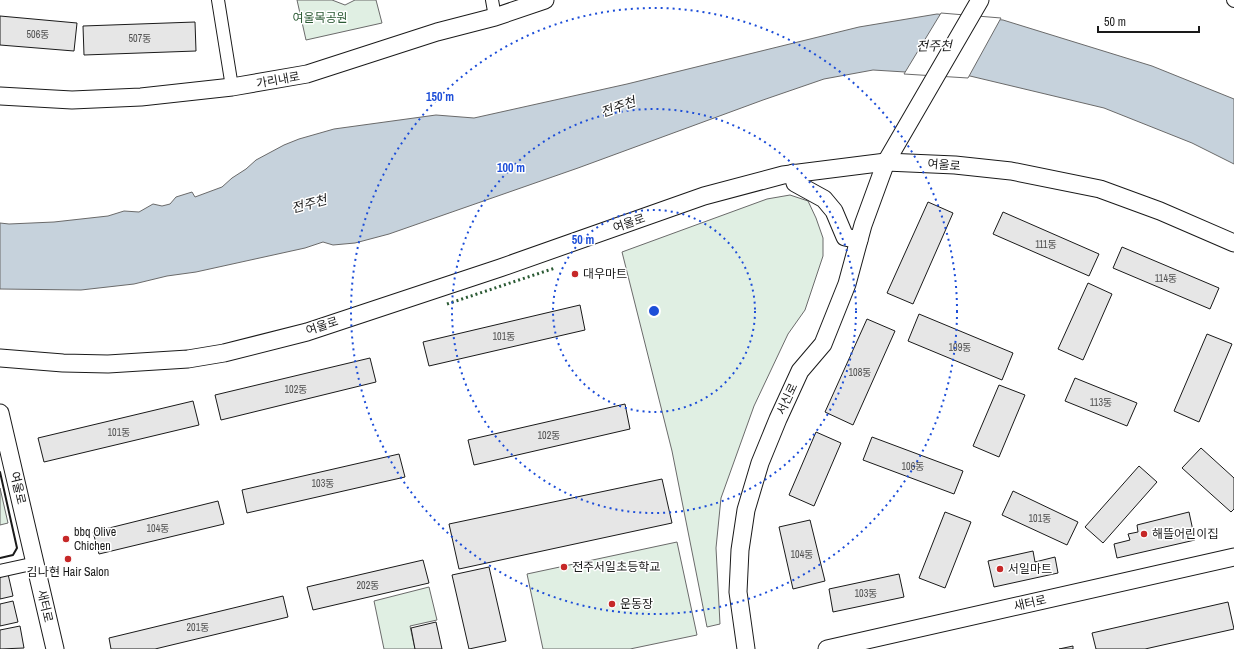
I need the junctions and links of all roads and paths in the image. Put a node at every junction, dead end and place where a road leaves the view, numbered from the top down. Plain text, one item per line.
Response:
1 (218, 0) edge
2 (492, 0) edge
3 (545, 0) edge
4 (980, 0) edge
5 (495, 17) junction
6 (232, 88) junction
7 (0, 96) edge
8 (886, 162) junction
9 (793, 173) junction
10 (859, 240) junction
11 (1234, 244) edge
12 (0, 358) edge
13 (0, 413) edge
14 (1234, 557) edge
15 (36, 563) junction
16 (0, 571) edge
17 (55, 649) edge
18 (746, 649) edge
19 (827, 649) edge

1 - 6 street
2 - 5 street
3 - 5 street, 가리내로
4 - 8 street, 서신로
5 - 6 street, 가리내로
6 - 7 street, 가리내로
8 - 9 street, 여울로
8 - 10 street, 서신로
8 - 11 street, 여울로
9 - 10 street
9 - 12 street, 여울로
10 - 18 street, 서신로
13 - 15 street, 여울로
14 - 19 street, 새터로
15 - 16 street
15 - 17 street, 새터로

